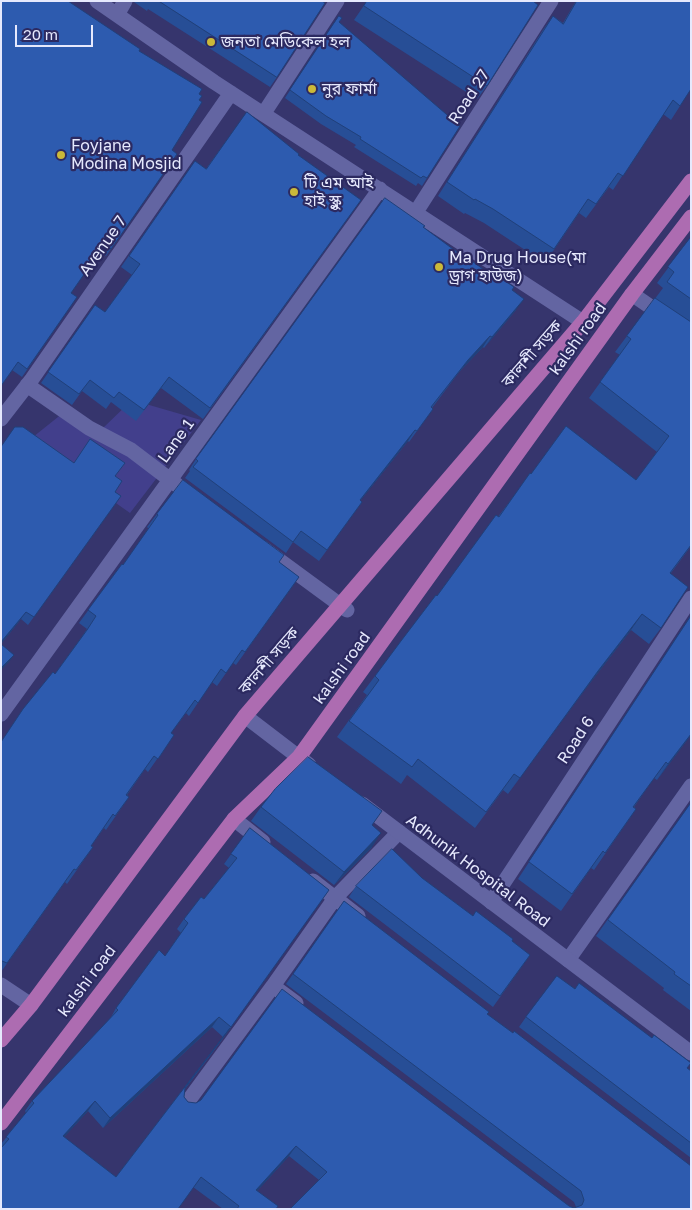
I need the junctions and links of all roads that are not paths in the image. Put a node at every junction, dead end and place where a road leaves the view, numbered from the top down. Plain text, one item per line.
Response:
1 (97, 1) edge
2 (125, 1) edge
3 (337, 1) edge
4 (551, 1) edge
5 (116, 15) junction
6 (231, 93) junction
7 (264, 113) junction
8 (691, 181) edge
9 (380, 189) junction
10 (416, 212) junction
11 (691, 217) edge
12 (632, 294) junction
13 (583, 322) junction
14 (691, 335) edge
15 (27, 385) junction
16 (1, 419) edge
17 (170, 480) junction
18 (192, 495) edge
19 (255, 542) edge
20 (691, 598) edge
21 (347, 610) dead end
22 (1, 714) edge
23 (245, 716) junction
24 (299, 757) junction
25 (322, 775) edge
26 (691, 786) edge
27 (353, 798) edge
28 (234, 818) junction
29 (399, 832) junction
30 (272, 849) edge
31 (304, 874) edge
32 (335, 898) junction
33 (491, 902) junction
34 (366, 922) edge
35 (568, 960) junction
36 (1, 985) edge
37 (273, 986) junction
38 (31, 1005) junction
39 (305, 1010) edge
40 (1, 1040) edge
41 (691, 1053) edge
42 (186, 1104) edge
43 (1, 1123) edge

1 - 5 street
2 - 5 street
3 - 7 street
4 - 10 street, Road 27
5 - 6 street
6 - 7 street
6 - 15 street, Avenue 7
7 - 9 street
8 - 13 main road, কালশী সড়ক
9 - 10 street
9 - 17 street, Lane 1
10 - 13 street
11 - 12 main road, kalshi road
12 - 14 street
12 - 24 main road, kalshi road
13 - 23 main road, কালশী সড়ক
15 - 16 street, Avenue 7
15 - 17 street
17 - 18 street
17 - 22 street, Lane 1
19 - 21 street
20 - 33 street, Road 6
23 - 24 street
23 - 38 main road, কালশী সড়ক
24 - 25 street
24 - 28 main road, kalshi road
26 - 35 street
27 - 29 street, Adhunik Hospital Road
28 - 30 street
28 - 43 main road, kalshi road
29 - 32 street
29 - 33 street, Adhunik Hospital Road
31 - 32 street
32 - 34 street
32 - 37 street
33 - 35 street, Adhunik Hospital Road
35 - 41 street, Adhunik Hospital Road
36 - 38 street
37 - 39 street
37 - 42 street
38 - 40 main road, কালশী সড়ক

